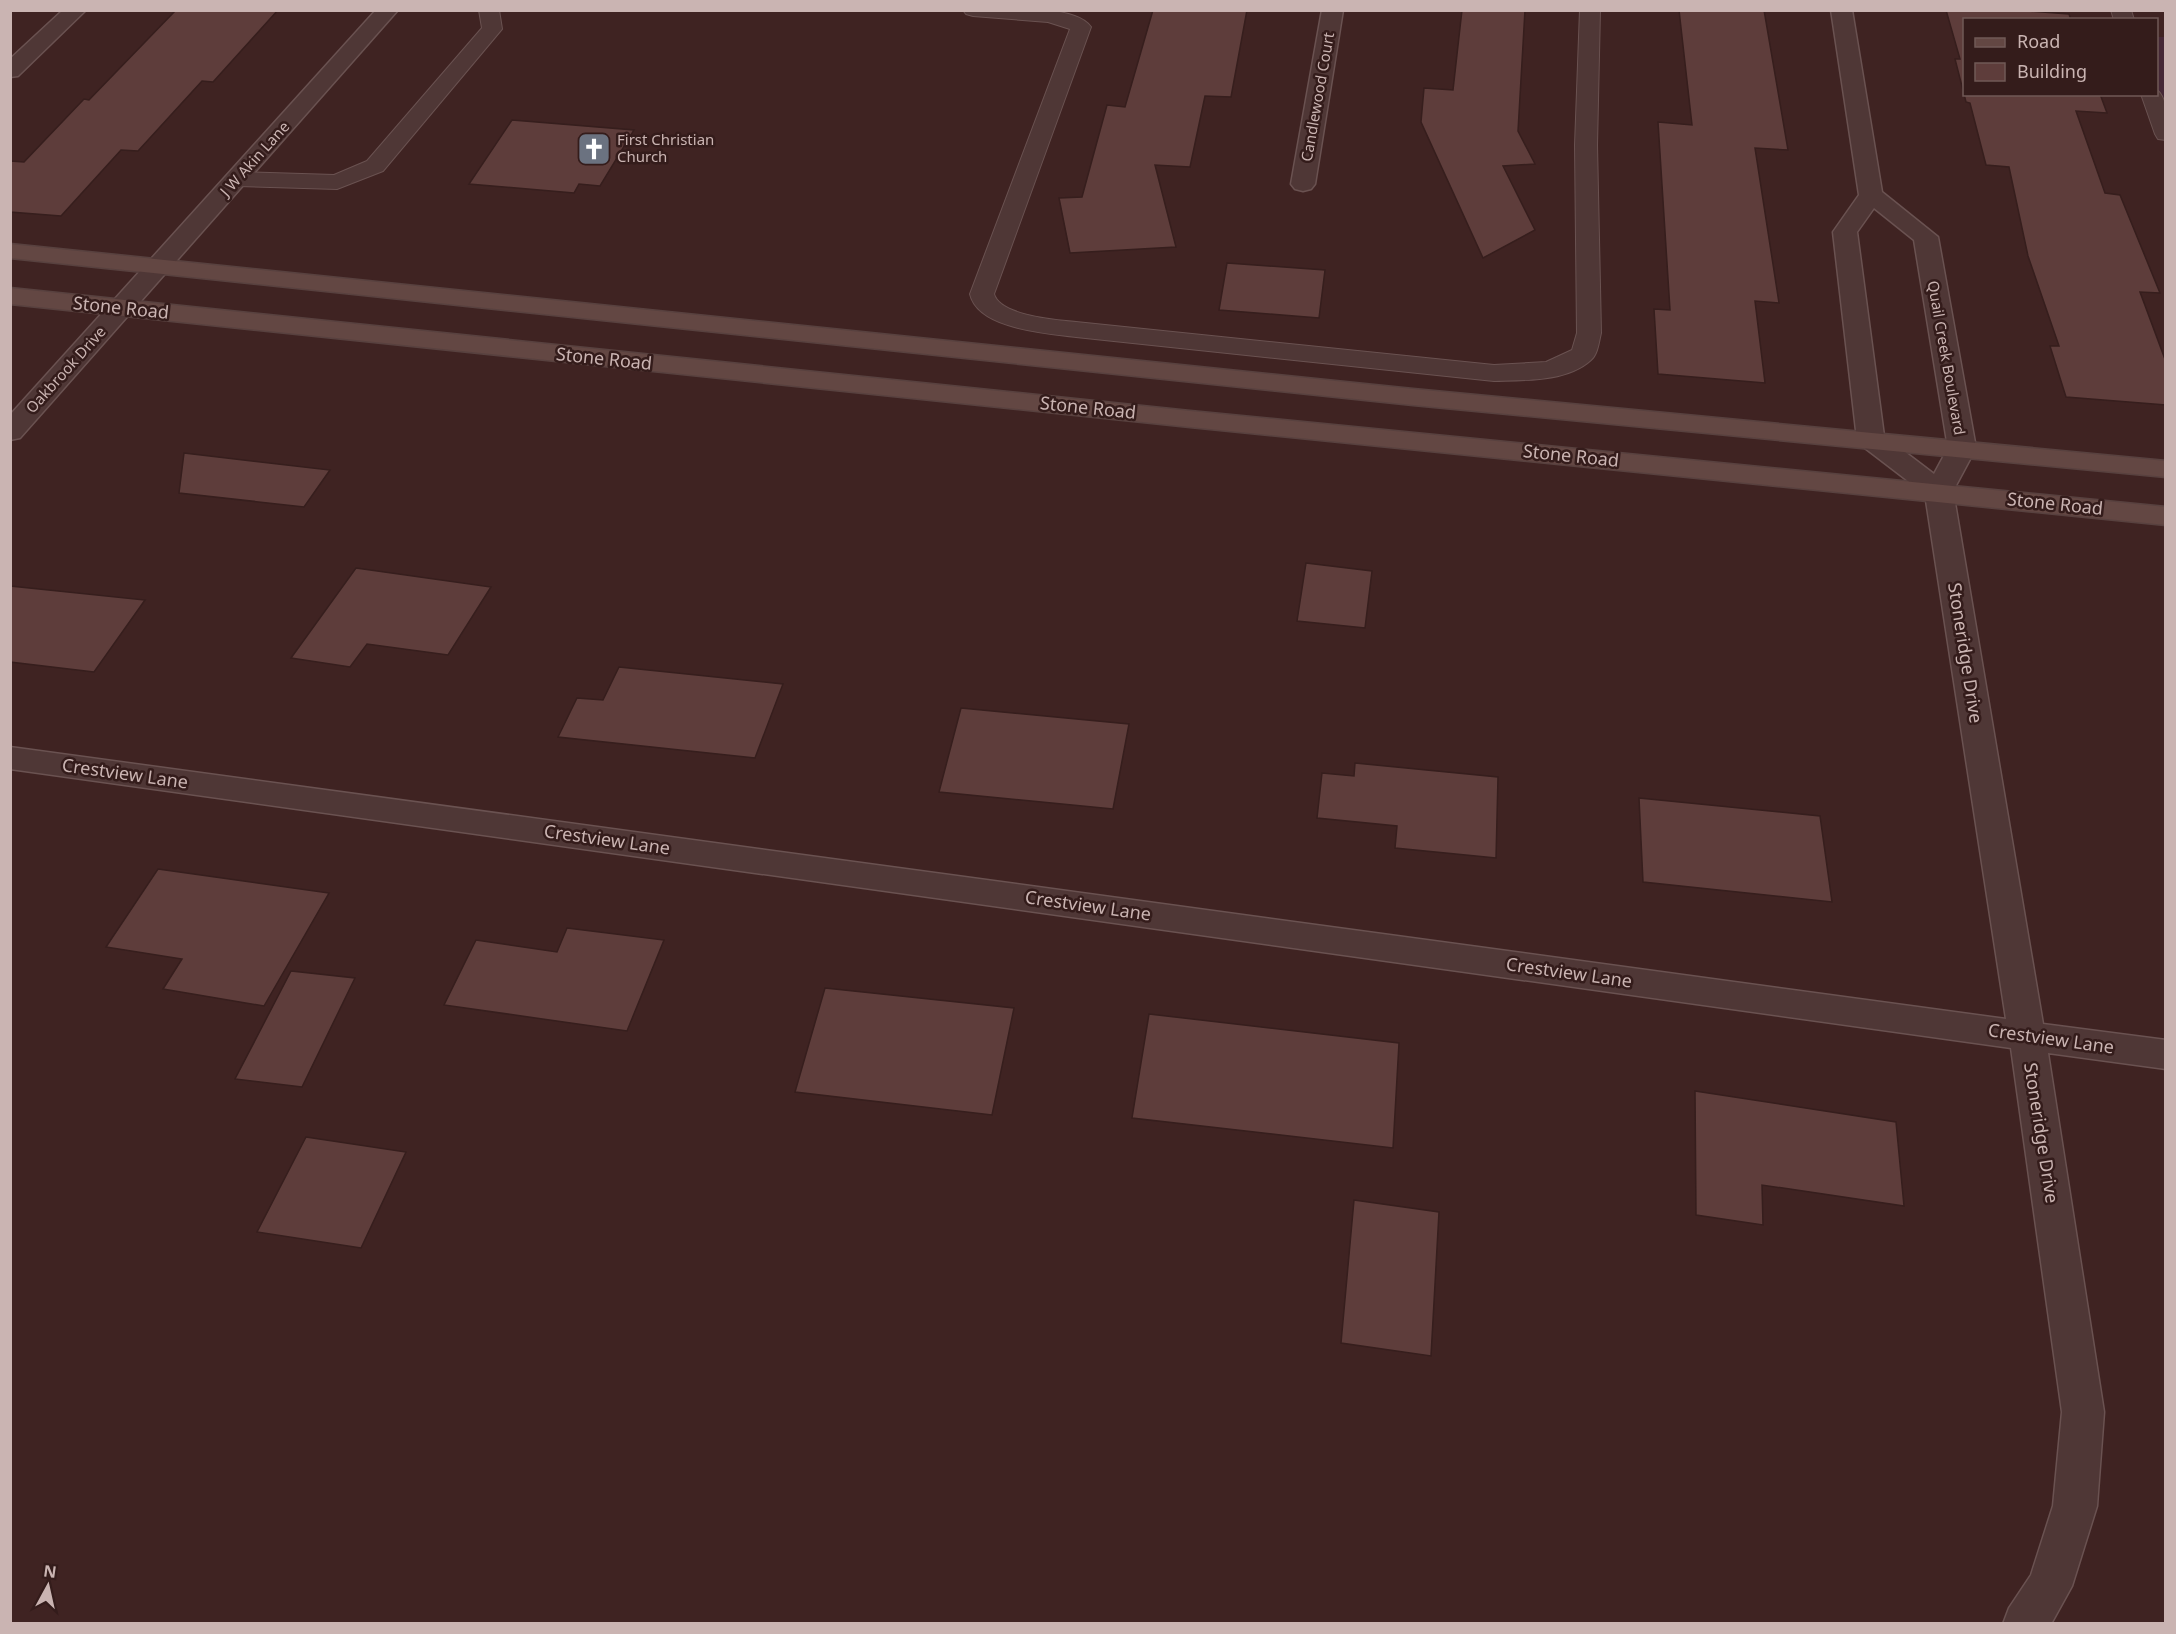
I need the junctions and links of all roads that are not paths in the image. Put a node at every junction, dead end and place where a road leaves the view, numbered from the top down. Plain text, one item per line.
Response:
1 (76, 10) edge
2 (388, 10) edge
3 (489, 10) edge
4 (973, 10) edge
5 (1333, 10) edge
6 (1590, 10) edge
7 (1841, 10) edge
8 (1080, 16) edge
9 (10, 71) edge
10 (2152, 96) edge
11 (2166, 134) edge
12 (238, 179) junction
13 (1303, 184) dead end
14 (1870, 195) junction
15 (10, 251) edge
16 (159, 267) junction
17 (10, 296) edge
18 (122, 308) junction
19 (10, 432) edge
20 (1871, 439) junction
21 (1962, 448) junction
22 (2166, 469) edge
23 (1939, 491) junction
24 (2166, 516) edge
25 (10, 758) edge
26 (2026, 1035) junction
27 (2166, 1055) edge
28 (2025, 1623) edge

1 - 9 street
2 - 12 street, J W Akin Lane
3 - 12 lane
4 - 8 lane
5 - 13 street, Candlewood Court
6 - 8 lane
7 - 14 street
10 - 11 lane
12 - 16 street, J W Akin Lane
14 - 20 street
14 - 21 street, Quail Creek Boulevard
15 - 16 main road
16 - 18 street, J W Akin Lane
16 - 20 main road
17 - 18 main road, Stone Road
18 - 19 street, Oakbrook Drive
18 - 23 main road, Stone Road
20 - 21 main road
20 - 23 street
21 - 22 main road
21 - 23 street, Quail Creek Boulevard
23 - 24 main road, Stone Road
23 - 26 street, Stoneridge Drive
25 - 26 street, Crestview Lane
26 - 27 street, Crestview Lane
26 - 28 street, Stoneridge Drive

